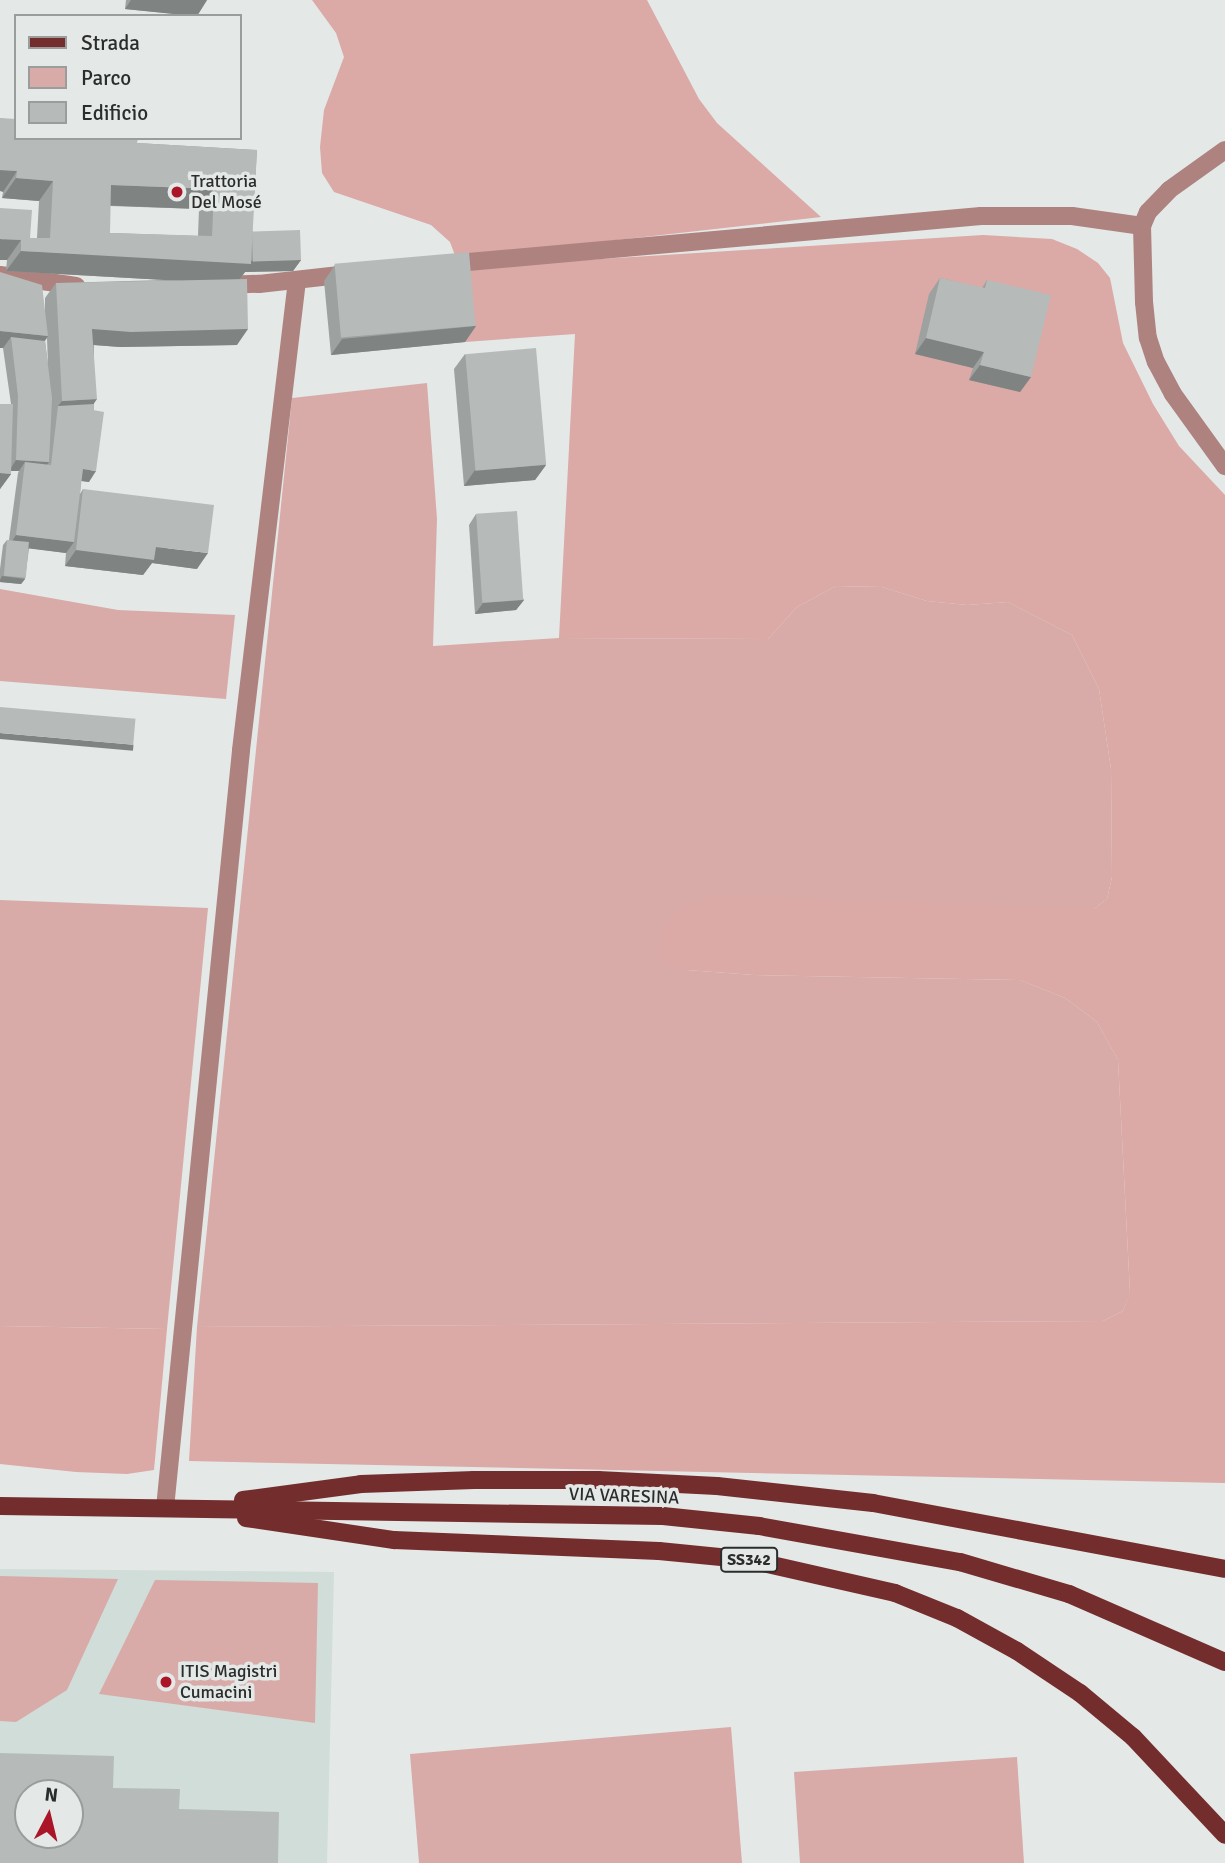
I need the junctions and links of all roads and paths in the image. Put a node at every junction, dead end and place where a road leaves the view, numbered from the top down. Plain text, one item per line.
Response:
1 (1225, 150) edge
2 (1142, 226) junction
3 (430, 266) edge
4 (365, 272) edge
5 (0, 275) edge
6 (297, 280) junction
7 (207, 285) edge
8 (91, 286) edge
9 (1225, 466) edge
10 (0, 1506) edge
11 (165, 1508) junction
12 (187, 1508) junction
13 (1225, 1569) edge
14 (1225, 1662) edge
15 (1225, 1835) edge

1 - 2 street
2 - 3 street
2 - 9 street
4 - 6 street
5 - 8 street
6 - 7 street
6 - 11 street
10 - 11 main road, VIA VARESINA
11 - 12 main road, VIA VARESINA
12 - 13 main road
12 - 14 main road, VIA VARESINA
12 - 15 main road, SS342

